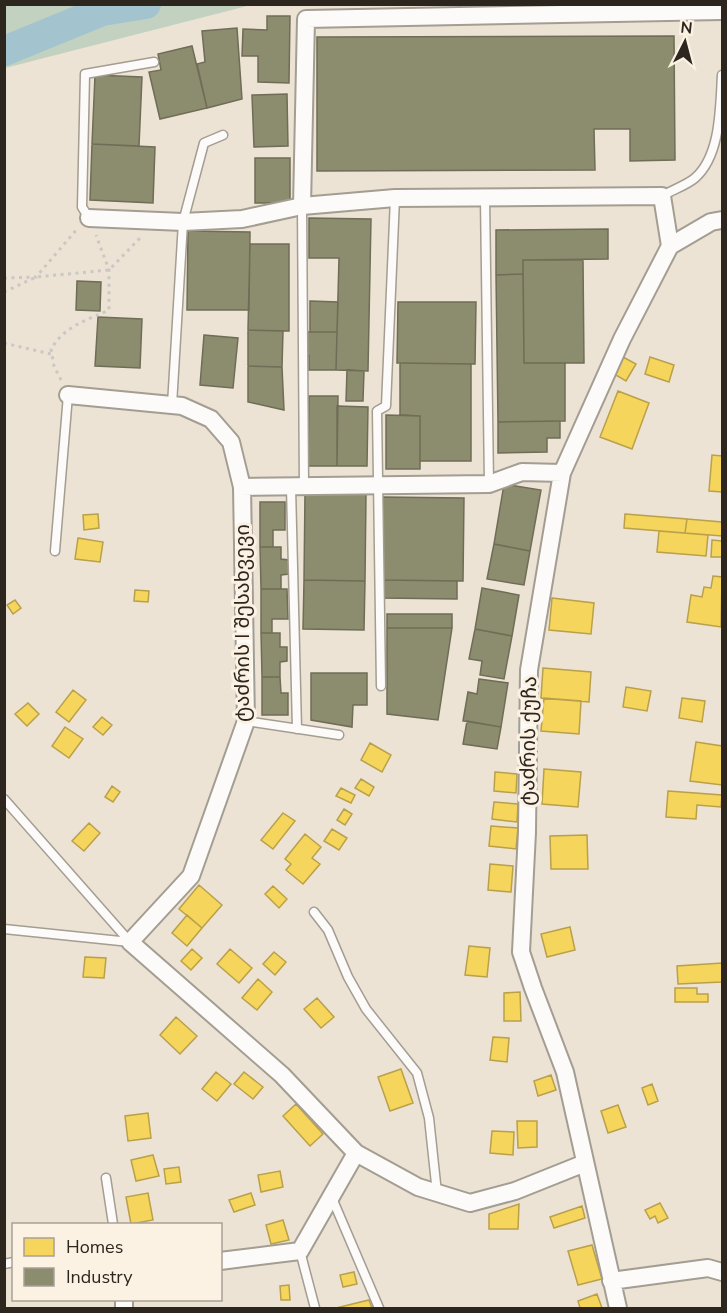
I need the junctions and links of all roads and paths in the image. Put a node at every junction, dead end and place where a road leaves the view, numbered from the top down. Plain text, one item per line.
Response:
1 (723, 11) edge
2 (154, 62) dead end
3 (723, 75) edge
4 (223, 135) dead end
5 (662, 196) junction
6 (395, 198) junction
7 (484, 198) junction
8 (302, 206) junction
9 (89, 218) junction
10 (723, 220) edge
11 (156, 222) junction
12 (183, 222) junction
13 (670, 246) junction
14 (109, 270) junction
15 (36, 277) junction
16 (4, 278) edge
17 (4, 292) edge
18 (4, 343) edge
19 (51, 354) junction
20 (68, 395) junction
21 (172, 405) junction
22 (562, 473) junction
23 (489, 484) junction
24 (378, 486) junction
25 (298, 487) junction
26 (242, 488) junction
27 (56, 551) dead end
28 (381, 686) dead end
29 (246, 721) junction
30 (297, 729) junction
31 (339, 735) dead end
32 (4, 799) edge
33 (314, 912) dead end
34 (4, 928) edge
35 (130, 942) junction
36 (356, 1153) junction
37 (585, 1163) junction
38 (105, 1178) dead end
39 (437, 1193) junction
40 (332, 1197) junction
41 (113, 1223) edge
42 (300, 1251) junction
43 (222, 1262) edge
44 (723, 1272) edge
45 (611, 1281) junction
46 (315, 1308) edge
47 (379, 1308) edge
48 (618, 1308) edge

1 - 8 street
2 - 9 lane
3 - 5 lane
4 - 12 lane
5 - 7 street
5 - 13 street
6 - 7 street
6 - 8 street
6 - 24 lane
7 - 23 lane
8 - 12 street
8 - 25 lane
9 - 11 street
9 - 14 path
9 - 15 path
10 - 13 street
11 - 12 street
11 - 14 path
12 - 21 lane
13 - 22 street, ტაძრის ქუჩა
14 - 15 path
14 - 19 path
15 - 16 path
15 - 17 path
18 - 19 path
19 - 20 path
20 - 21 street, ტაძრის I შესახვევი
20 - 27 lane
21 - 26 street, ტაძრის I შესახვევი
22 - 23 street
22 - 37 street, ტაძრის ქუჩა
23 - 24 street
24 - 25 street
24 - 28 lane
25 - 26 street
25 - 30 lane
26 - 29 street, ტაძრის I შესახვევი
29 - 30 lane
29 - 35 street, ტაძრის I შესახვევი
30 - 31 lane
32 - 35 lane
33 - 39 lane
34 - 35 lane
35 - 36 street
36 - 39 street
36 - 40 street
37 - 39 street
37 - 45 street, ტაძრის ქუჩა
38 - 41 lane
40 - 42 street
40 - 47 lane
42 - 43 street
42 - 46 lane
44 - 45 street
45 - 48 street, ტაძრის ქუჩა

